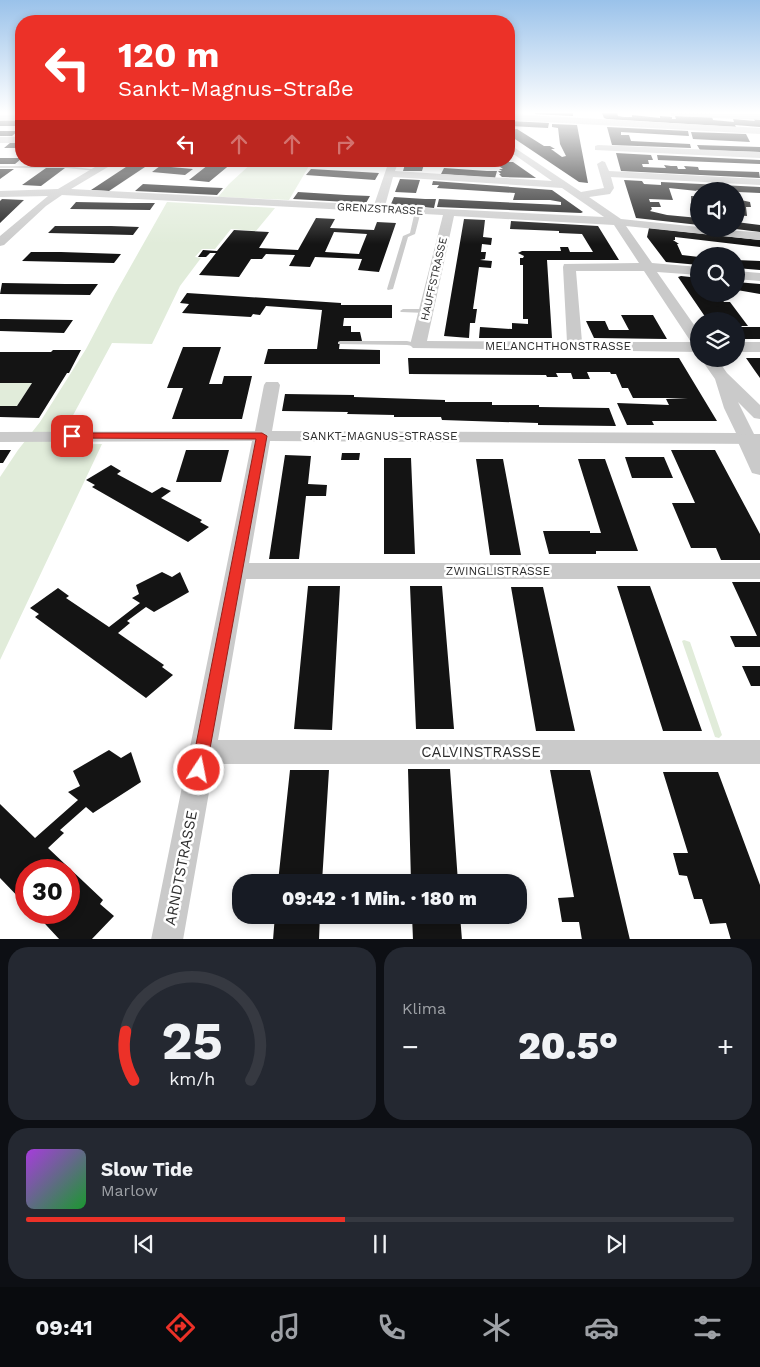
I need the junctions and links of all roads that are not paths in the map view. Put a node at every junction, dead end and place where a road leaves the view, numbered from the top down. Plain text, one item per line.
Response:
1 (515, 157) edge
2 (600, 157) edge
3 (526, 158) joint
4 (0, 167) edge
5 (102, 167) edge
6 (392, 167) edge
7 (97, 170) junction
8 (389, 174) junction
9 (605, 174) junction
10 (760, 182) edge
11 (566, 185) junction
12 (58, 192) junction
13 (0, 194) edge
14 (580, 196) junction
15 (378, 209) junction
16 (418, 211) junction
17 (448, 212) junction
18 (617, 221) junction
19 (760, 236) edge
20 (3, 237) edge
21 (649, 267) junction
22 (690, 270) edge
23 (745, 276) edge
24 (760, 277) edge
25 (390, 289) dead end
26 (403, 311) dead end
27 (426, 311) junction
28 (690, 329) edge
29 (340, 343) dead end
30 (418, 345) junction
31 (575, 346) junction
32 (690, 347) edge
33 (745, 348) edge
34 (760, 348) edge
35 (715, 367) edge
36 (721, 376) junction
37 (272, 385) dead end
38 (760, 414) edge
39 (262, 436) junction
40 (0, 437) edge
41 (754, 440) edge
42 (760, 468) edge
43 (236, 571) junction
44 (760, 571) edge
45 (202, 752) junction
46 (760, 752) edge
47 (167, 939) edge

1 - 3 street
2 - 9 street
3 - 11 street
4 - 7 lane
5 - 7 street
6 - 8 street
7 - 12 street
8 - 11 street
8 - 15 street
9 - 10 street
9 - 14 street
11 - 14 street
12 - 13 street, GRENZSTRASSE
12 - 15 street, GRENZSTRASSE
12 - 20 street
14 - 18 street
15 - 16 street, GRENZSTRASSE
16 - 17 street, GRENZSTRASSE
16 - 25 lane
17 - 18 street, GRENZSTRASSE
17 - 27 street, HAUFFSTRASSE
18 - 19 street, GRENZSTRASSE
18 - 21 street
21 - 22 street
21 - 28 street
21 - 31 street
23 - 24 street
26 - 27 lane
27 - 30 street, HAUFFSTRASSE
29 - 30 lane
30 - 31 street, MELANCHTHONSTRASSE
31 - 32 street, MELANCHTHONSTRASSE
33 - 34 street
35 - 36 street
36 - 38 street
36 - 41 street
37 - 39 street, ARNDTSTRASSE
39 - 40 street, SANKT-MAGNUS-STRASSE
39 - 41 street, SANKT-MAGNUS-STRASSE
39 - 43 street, ARNDTSTRASSE
41 - 42 street
43 - 44 street, ZWINGLISTRASSE
43 - 45 street, ARNDTSTRASSE
45 - 46 street, CALVINSTRASSE
45 - 47 street, ARNDTSTRASSE

